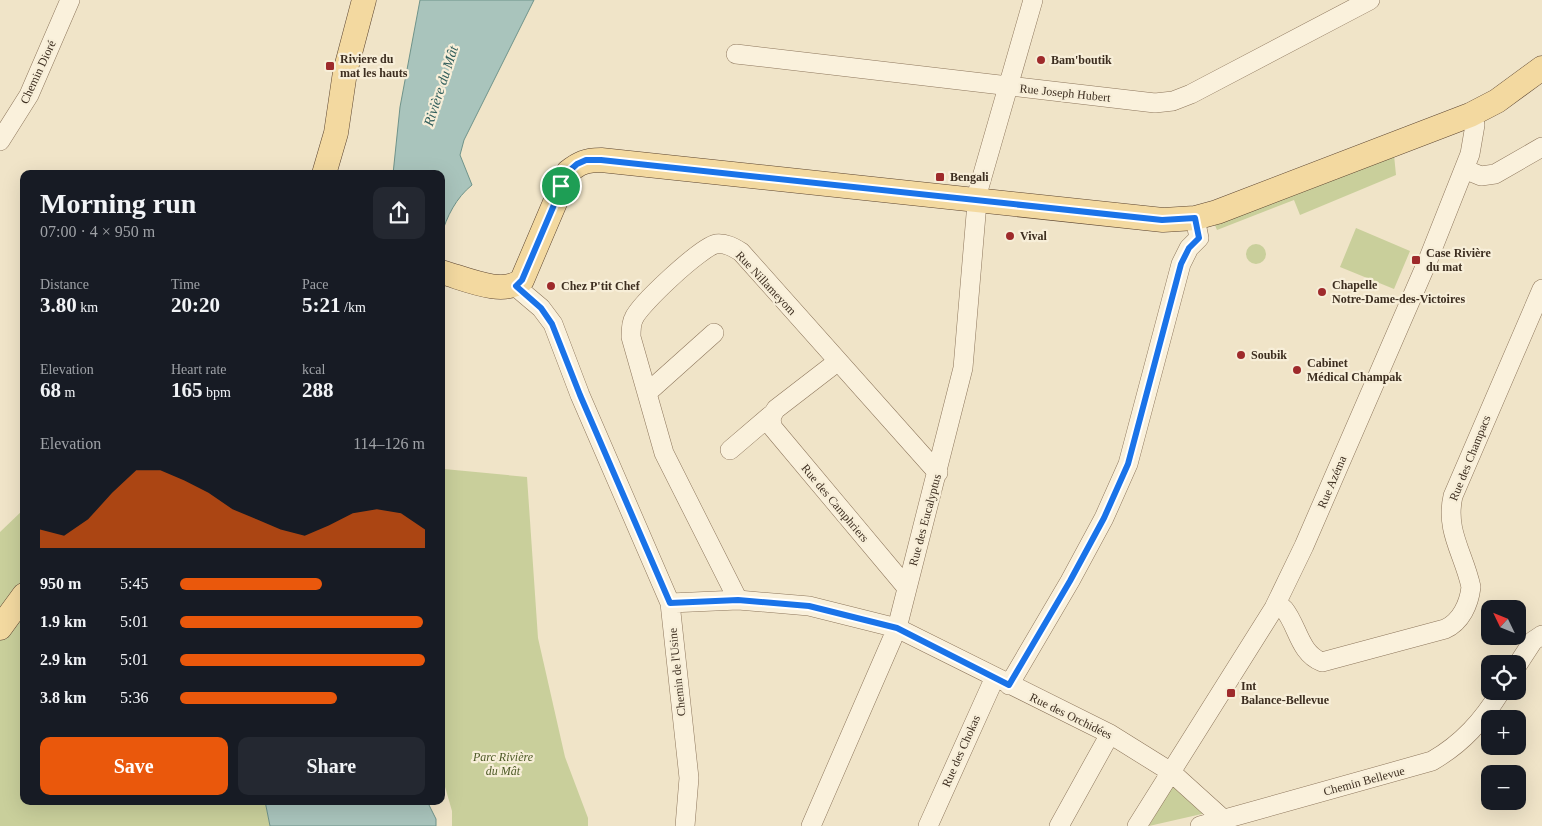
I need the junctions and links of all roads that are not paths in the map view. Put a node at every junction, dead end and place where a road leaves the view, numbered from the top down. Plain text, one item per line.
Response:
1 (70, 0) edge
2 (364, 0) edge
3 (1033, 0) edge
4 (1370, 0) edge
5 (736, 54) dead end
6 (1542, 68) edge
7 (1008, 87) junction
8 (1470, 115) junction
9 (0, 141) edge
10 (1542, 147) edge
11 (1464, 169) junction
12 (325, 170) edge
13 (977, 199) junction
14 (1195, 218) junction
15 (445, 273) edge
16 (516, 286) junction
17 (1542, 289) edge
18 (714, 333) dead end
19 (837, 362) junction
20 (647, 393) junction
21 (771, 415) junction
22 (730, 450) dead end
23 (938, 473) junction
24 (906, 588) junction
25 (20, 600) edge
26 (738, 600) junction
27 (670, 603) junction
28 (1274, 608) junction
29 (0, 628) edge
30 (897, 628) junction
31 (1542, 635) edge
32 (1524, 655) edge
33 (1002, 681) junction
34 (1495, 700) edge
35 (1110, 734) junction
36 (1171, 772) junction
37 (1224, 819) junction
38 (685, 826) edge
39 (811, 826) edge
40 (928, 826) edge
41 (1059, 826) edge
42 (1137, 826) edge
43 (1200, 826) edge

1 - 9 street, Chemin Dioré
2 - 12 main road
3 - 7 street, Rue des Eucalyptus
4 - 7 street, Rue Joseph Hubert
5 - 7 street, Rue Joseph Hubert
6 - 8 main road
7 - 13 street, Rue des Eucalyptus
8 - 11 street, Rue Azéma
8 - 14 main road
10 - 11 street
11 - 28 street, Rue Azéma
13 - 14 main road
13 - 16 main road
13 - 23 street, Rue des Eucalyptus
14 - 33 street, Rue des Chokas
15 - 16 main road
16 - 27 street, Chemin de l'Usine
17 - 28 street, Rue des Champacs
18 - 20 street
19 - 20 street, Rue Nillameyom
19 - 21 street
19 - 23 street, Rue Nillameyom
20 - 26 street, Rue Nillameyom
21 - 22 street
21 - 24 street, Rue des Camphriers
23 - 24 street, Rue des Eucalyptus
24 - 30 street, Rue des Eucalyptus
25 - 29 main road
26 - 27 street, Rue des Orchidées
26 - 30 street, Rue des Orchidées
27 - 38 street, Chemin de l'Usine
28 - 36 street, Rue Azéma
30 - 33 street, Rue des Orchidées
30 - 39 street, Rue des Eucalyptus
31 - 32 street
33 - 35 street, Rue des Orchidées
33 - 40 street, Rue des Chokas
34 - 37 street, Chemin Bellevue
35 - 36 street, Rue des Orchidées
35 - 41 street
36 - 37 street, Rue des Orchidées
36 - 42 street, Rue Azéma
37 - 43 street, Chemin Bellevue

